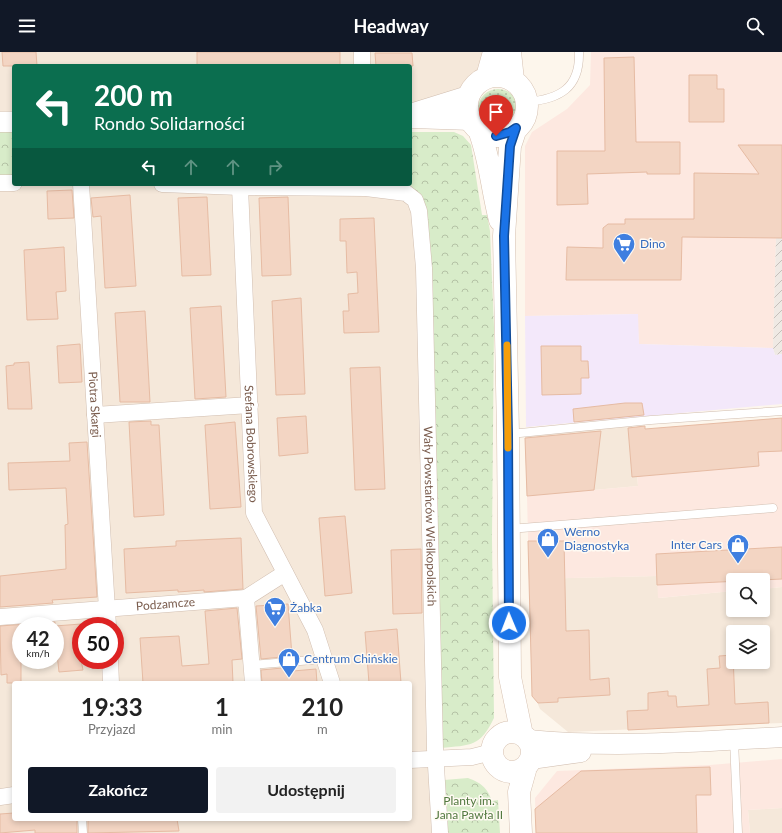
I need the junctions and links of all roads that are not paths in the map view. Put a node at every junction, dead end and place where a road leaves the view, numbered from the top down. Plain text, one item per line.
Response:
1 (362, 52) edge
2 (494, 52) edge
3 (510, 52) edge
4 (579, 52) edge
5 (362, 64) edge
6 (487, 77) junction
7 (513, 80) junction
8 (468, 96) junction
9 (527, 102) junction
10 (412, 113) edge
11 (412, 117) edge
12 (0, 122) edge
13 (12, 122) edge
14 (475, 125) junction
15 (516, 128) junction
16 (12, 183) edge
17 (0, 184) edge
18 (81, 186) edge
19 (214, 186) edge
20 (240, 187) junction
21 (504, 236) junction
22 (250, 405) junction
23 (782, 411) edge
24 (95, 415) junction
25 (508, 434) junction
26 (773, 508) dead end
27 (508, 530) junction
28 (285, 573) junction
29 (246, 598) junction
30 (107, 609) junction
31 (0, 617) edge
32 (107, 617) edge
33 (325, 659) junction
34 (251, 666) junction
35 (110, 669) edge
36 (111, 681) edge
37 (253, 681) edge
38 (331, 681) edge
39 (782, 737) edge
40 (734, 740) junction
41 (509, 751) junction
42 (436, 758) junction
43 (412, 760) edge
44 (12, 796) edge
45 (0, 797) edge
46 (82, 821) edge
47 (83, 833) edge
48 (440, 833) edge
49 (509, 833) edge
50 (520, 833) edge
51 (738, 833) edge

1 - 5 street
2 - 6 main road
3 - 7 main road
4 - 9 lane
6 - 7 main road
6 - 8 main road
7 - 9 main road
8 - 10 street
8 - 14 main road
9 - 15 main road
11 - 14 street
12 - 13 street
14 - 15 main road
14 - 21 main road
15 - 21 main road
16 - 17 street
18 - 24 street, Piotra Skargi
19 - 20 street
20 - 22 street, Stefana Bobrowskiego
20 - 42 street, Wały Powstańców Wielkopolskich
21 - 25 main road
22 - 24 street
22 - 28 street, Stefana Bobrowskiego
23 - 25 lane
24 - 30 street, Piotra Skargi
25 - 27 main road
26 - 27 lane
27 - 41 main road
28 - 29 street
28 - 33 street, Stefana Bobrowskiego
29 - 30 street, Podzamcze
29 - 34 street
30 - 31 street, Podzamcze
30 - 32 street, Piotra Skargi
33 - 34 lane
33 - 38 street, Stefana Bobrowskiego
34 - 37 street
35 - 36 street
39 - 40 street
40 - 41 street
40 - 51 lane
41 - 42 street
41 - 49 main road
41 - 50 main road
42 - 43 street
42 - 48 street, Wały Powstańców Wielkopolskich
44 - 45 street
46 - 47 lane

